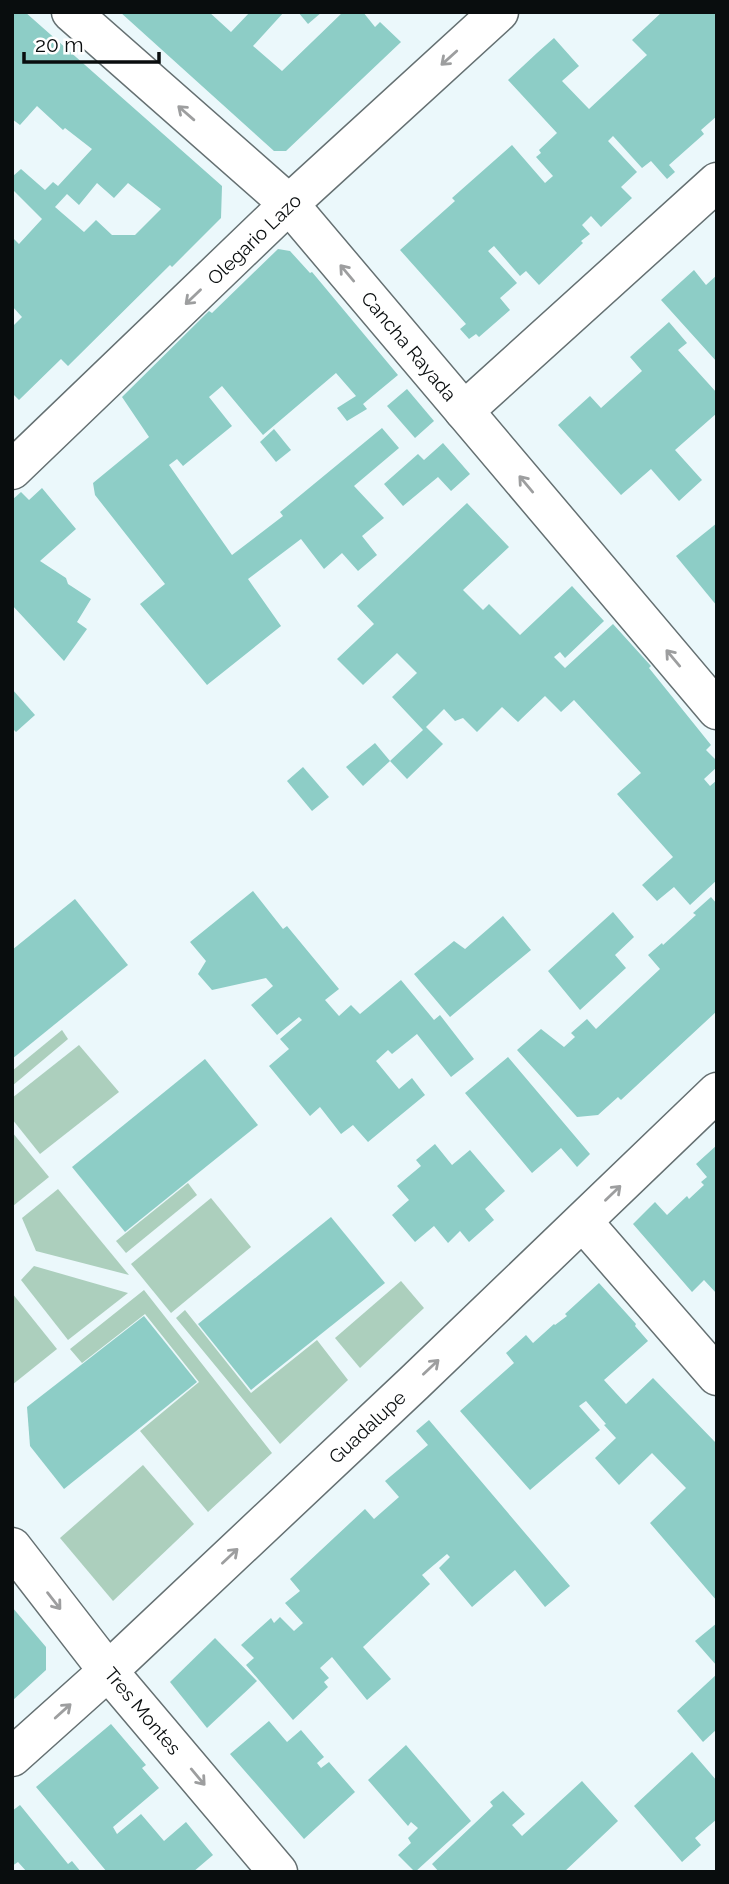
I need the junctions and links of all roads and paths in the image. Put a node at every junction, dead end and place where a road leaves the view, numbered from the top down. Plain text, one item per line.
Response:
1 (71, 12) edge
2 (499, 12) edge
3 (717, 183) edge
4 (289, 204) junction
5 (464, 411) junction
6 (12, 470) edge
7 (717, 710) edge
8 (717, 1092) edge
9 (583, 1222) junction
10 (717, 1376) edge
11 (12, 1547) edge
12 (108, 1671) junction
13 (12, 1756) edge
14 (278, 1872) edge

4 -> 1 street, Cancha Rayada
2 -> 4 street, Olegario Lazo
3 - 5 street
5 -> 4 street, Cancha Rayada
4 -> 6 street, Olegario Lazo
7 -> 5 street, Cancha Rayada
9 -> 8 street, Guadalupe
9 - 10 street
12 -> 9 street, Guadalupe
11 -> 12 street, Tres Montes
13 -> 12 street, Guadalupe
12 -> 14 street, Tres Montes

